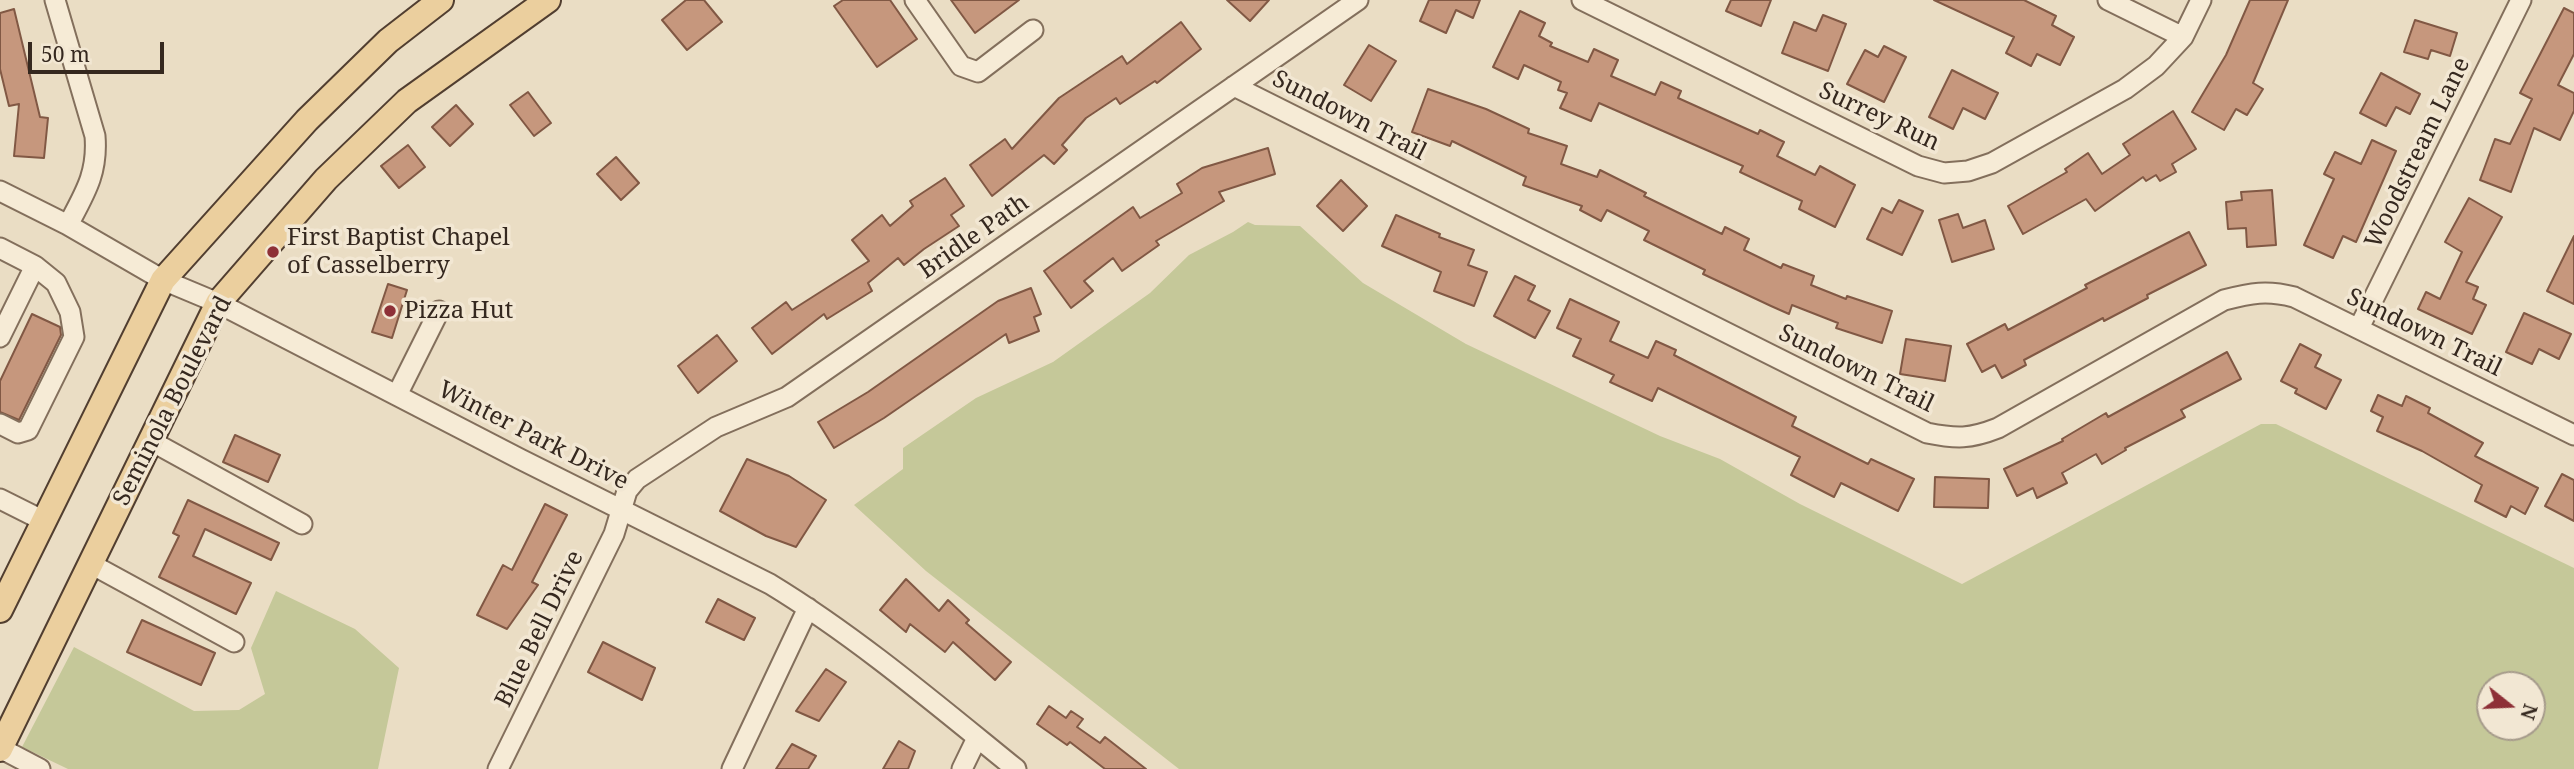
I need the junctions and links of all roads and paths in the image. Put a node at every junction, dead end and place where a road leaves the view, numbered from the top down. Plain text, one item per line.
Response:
1 (55, 0) edge
2 (441, 0) edge
3 (548, 0) edge
4 (915, 0) edge
5 (1358, 0) edge
6 (1582, 0) edge
7 (2108, 0) edge
8 (2201, 0) edge
9 (2521, 0) edge
10 (1033, 30) dead end
11 (2183, 37) junction
12 (1234, 86) junction
13 (0, 191) edge
14 (68, 225) junction
15 (0, 248) edge
16 (35, 266) junction
17 (163, 279) junction
18 (218, 303) junction
19 (439, 311) dead end
20 (2359, 328) junction
21 (0, 337) edge
22 (397, 395) junction
23 (2, 429) edge
24 (2572, 429) edge
25 (151, 441) junction
26 (0, 499) edge
27 (620, 508) junction
28 (44, 521) junction
29 (302, 524) dead end
30 (90, 565) junction
31 (808, 608) junction
32 (0, 610) edge
33 (234, 642) dead end
34 (977, 738) junction
35 (0, 749) edge
36 (40, 769) edge
37 (498, 769) edge
38 (732, 769) edge
39 (962, 769) edge
40 (1016, 769) edge

1 - 14 street
2 - 17 main road
3 - 18 main road, Seminola Boulevard
4 - 10 street
5 - 12 street, Bridle Path
6 - 11 street, Surrey Run
7 - 11 street
8 - 11 street, Surrey Run
9 - 20 street, Woodstream Lane
12 - 20 street, Sundown Trail
12 - 27 street, Bridle Path
13 - 14 street, Winter Park Drive
14 - 17 street, Winter Park Drive
15 - 16 street
16 - 21 street
16 - 23 street
17 - 18 street, Winter Park Drive
17 - 28 main road
18 - 22 street, Winter Park Drive
18 - 25 main road, Seminola Boulevard
19 - 22 street
20 - 24 street, Sundown Trail
22 - 27 street, Winter Park Drive
25 - 29 street
25 - 30 main road, Seminola Boulevard
26 - 28 street
27 - 31 street, Winter Park Drive
27 - 37 street, Blue Bell Drive
28 - 32 main road
30 - 33 street
30 - 35 main road, Seminola Boulevard
31 - 34 street, Winter Park Drive
31 - 38 street
34 - 39 street
34 - 40 street, Winter Park Drive
35 - 36 street

